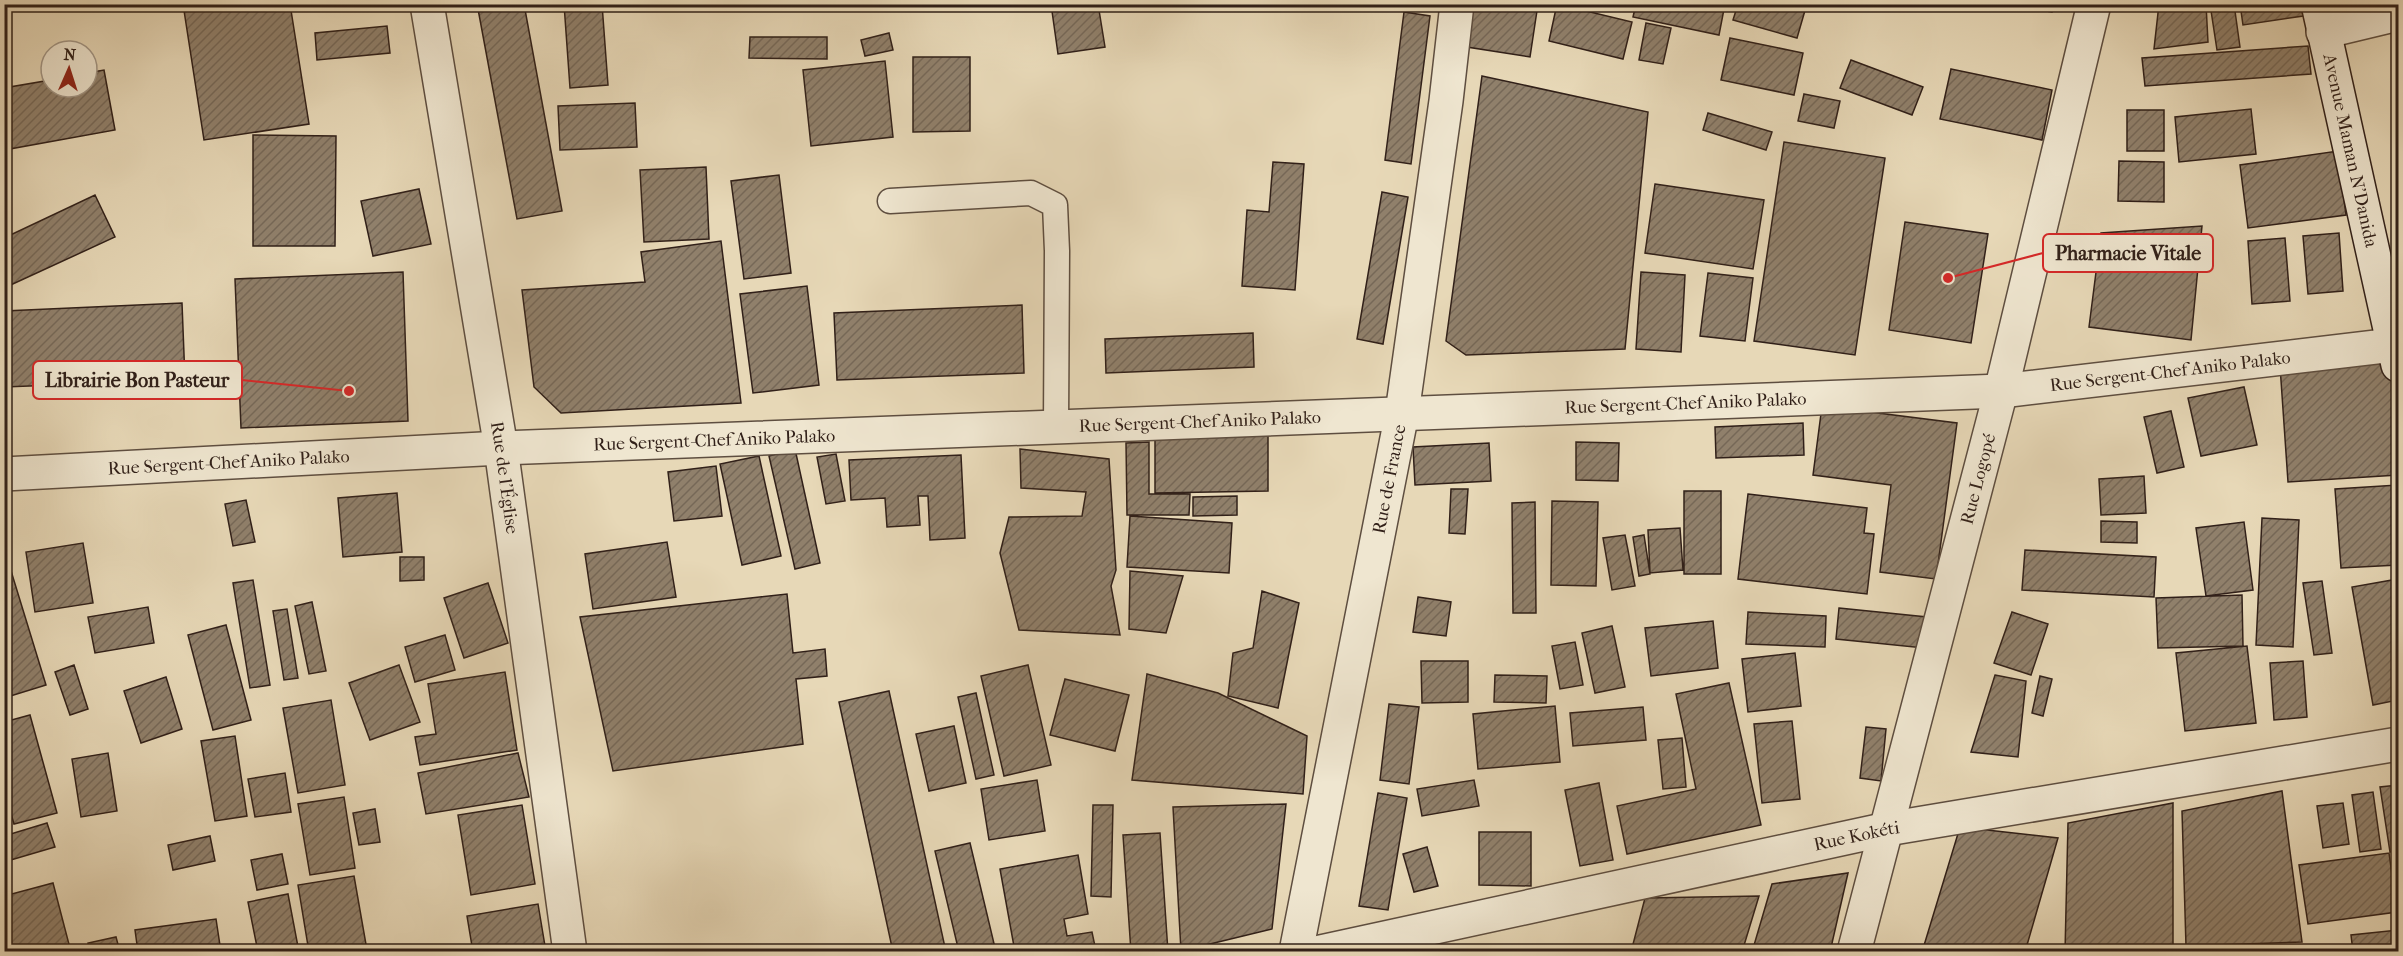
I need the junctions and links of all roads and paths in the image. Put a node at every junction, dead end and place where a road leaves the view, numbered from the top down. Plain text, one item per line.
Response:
1 (427, 4) edge
2 (1457, 4) edge
3 (2094, 4) edge
4 (2398, 15) edge
5 (2320, 18) edge
6 (890, 201) dead end
7 (2396, 355) edge
8 (2001, 391) junction
9 (1402, 412) junction
10 (1056, 426) junction
11 (501, 448) junction
12 (4, 474) edge
13 (2398, 744) edge
14 (1887, 829) junction
15 (570, 951) edge
16 (1296, 951) edge
17 (1320, 951) edge
18 (1854, 951) edge

1 - 11 street, Rue de l'Église
2 - 9 street, Rue de France
3 - 8 street, Rue Logopé
4 - 5 street
5 - 7 street, Avenue Maman N'Danida
6 - 10 lane
7 - 8 street, Rue Sergent-Chef Aniko Palako
8 - 9 street, Rue Sergent-Chef Aniko Palako
8 - 14 street, Rue Logopé
9 - 10 street, Rue Sergent-Chef Aniko Palako
9 - 16 street, Rue de France
10 - 11 street, Rue Sergent-Chef Aniko Palako
11 - 12 street, Rue Sergent-Chef Aniko Palako
11 - 15 street, Rue de l'Église
13 - 14 street, Rue Kokéti
14 - 17 street, Rue Kokéti
14 - 18 street, Rue Logopé

